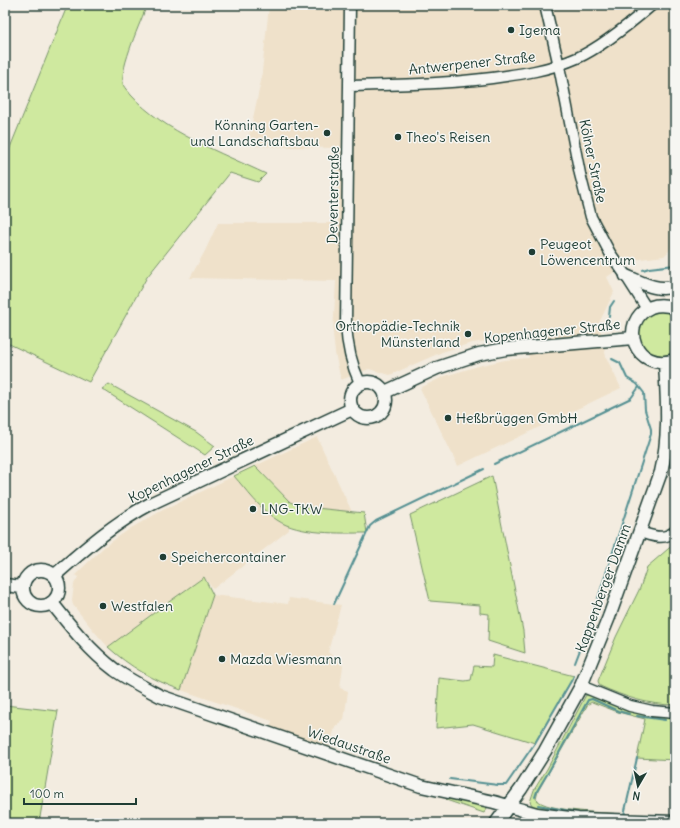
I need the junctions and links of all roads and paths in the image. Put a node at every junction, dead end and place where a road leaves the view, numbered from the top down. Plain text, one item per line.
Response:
1 (350, 5) edge
2 (545, 5) edge
3 (652, 5) edge
4 (559, 66) junction
5 (349, 86) junction
6 (626, 276) junction
7 (675, 286) edge
8 (675, 308) edge
9 (647, 309) junction
10 (633, 338) junction
11 (670, 361) edge
12 (360, 383) junction
13 (385, 392) junction
14 (352, 409) junction
15 (675, 531) edge
16 (640, 532) junction
17 (55, 576) junction
18 (5, 585) edge
19 (22, 587) junction
20 (52, 603) junction
21 (581, 686) junction
22 (675, 713) edge
23 (509, 806) junction
24 (675, 822) edge
25 (496, 823) edge

1 - 5 street, Deventerstraße
2 - 4 street, Kölner Straße
3 - 4 street, Antwerpener Straße
4 - 5 street, Antwerpener Straße
4 - 6 street, Kölner Straße
5 - 12 street, Deventerstraße
6 - 7 main road
6 - 9 street, Kölner Straße
8 - 9 main road
9 - 10 main road
10 - 11 main road
10 - 13 main road, Kopenhagener Straße
11 - 16 main road, Kappenberger Damm
12 - 13 main road
12 - 14 main road
13 - 14 main road
14 - 17 main road, Kopenhagener Straße
15 - 16 street
16 - 21 main road, Kappenberger Damm
17 - 19 main road
17 - 20 main road
18 - 19 main road
19 - 20 main road
20 - 23 main road, Wiedaustraße
21 - 22 street
21 - 23 main road, Kappenberger Damm
23 - 24 main road, Wiedaustraße
23 - 25 main road, Kappenberger Damm

